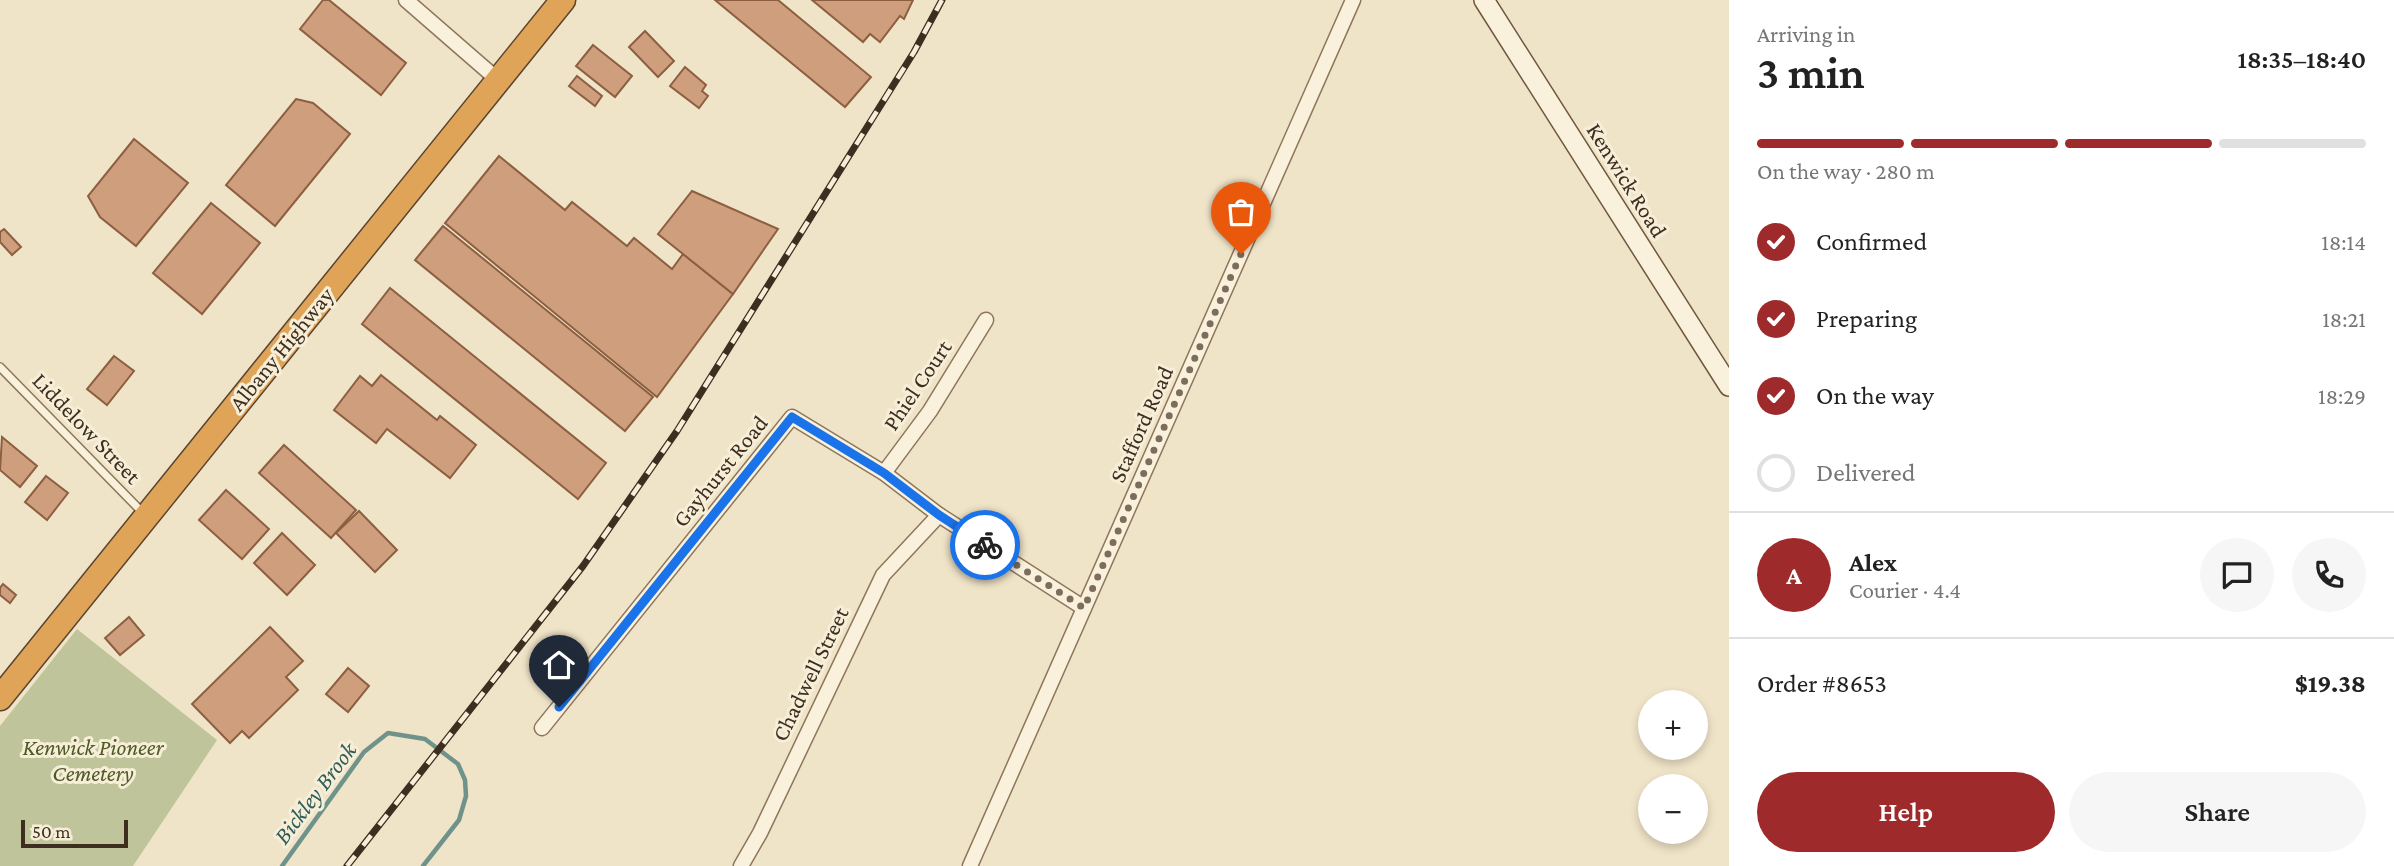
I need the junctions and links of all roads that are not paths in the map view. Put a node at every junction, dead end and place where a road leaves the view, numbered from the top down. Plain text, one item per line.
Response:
1 (405, 0) edge
2 (546, 0) edge
3 (563, 0) edge
4 (1353, 0) edge
5 (1484, 0) edge
6 (1499, 0) edge
7 (493, 75) junction
8 (986, 320) dead end
9 (1729, 362) edge
10 (0, 367) edge
11 (1729, 386) edge
12 (884, 473) junction
13 (142, 511) junction
14 (939, 515) junction
15 (1084, 608) junction
16 (0, 676) edge
17 (0, 698) edge
18 (542, 728) dead end
19 (741, 866) edge
20 (971, 866) edge

1 - 7 street
2 - 7 highway, Albany Highway
3 - 7 highway, Albany Highway
4 - 15 street, Stafford Road
5 - 11 main road, Kenwick Road
6 - 9 main road, Kenwick Road
7 - 13 highway, Albany Highway
8 - 12 street, Phiel Court
10 - 13 lane, Liddelow Street
12 - 14 street, Gayhurst Road
12 - 18 street, Gayhurst Road
13 - 16 highway, Albany Highway
13 - 17 highway, Albany Highway
14 - 15 street, Gayhurst Road
14 - 19 street, Chadwell Street
15 - 20 street, Stafford Road

